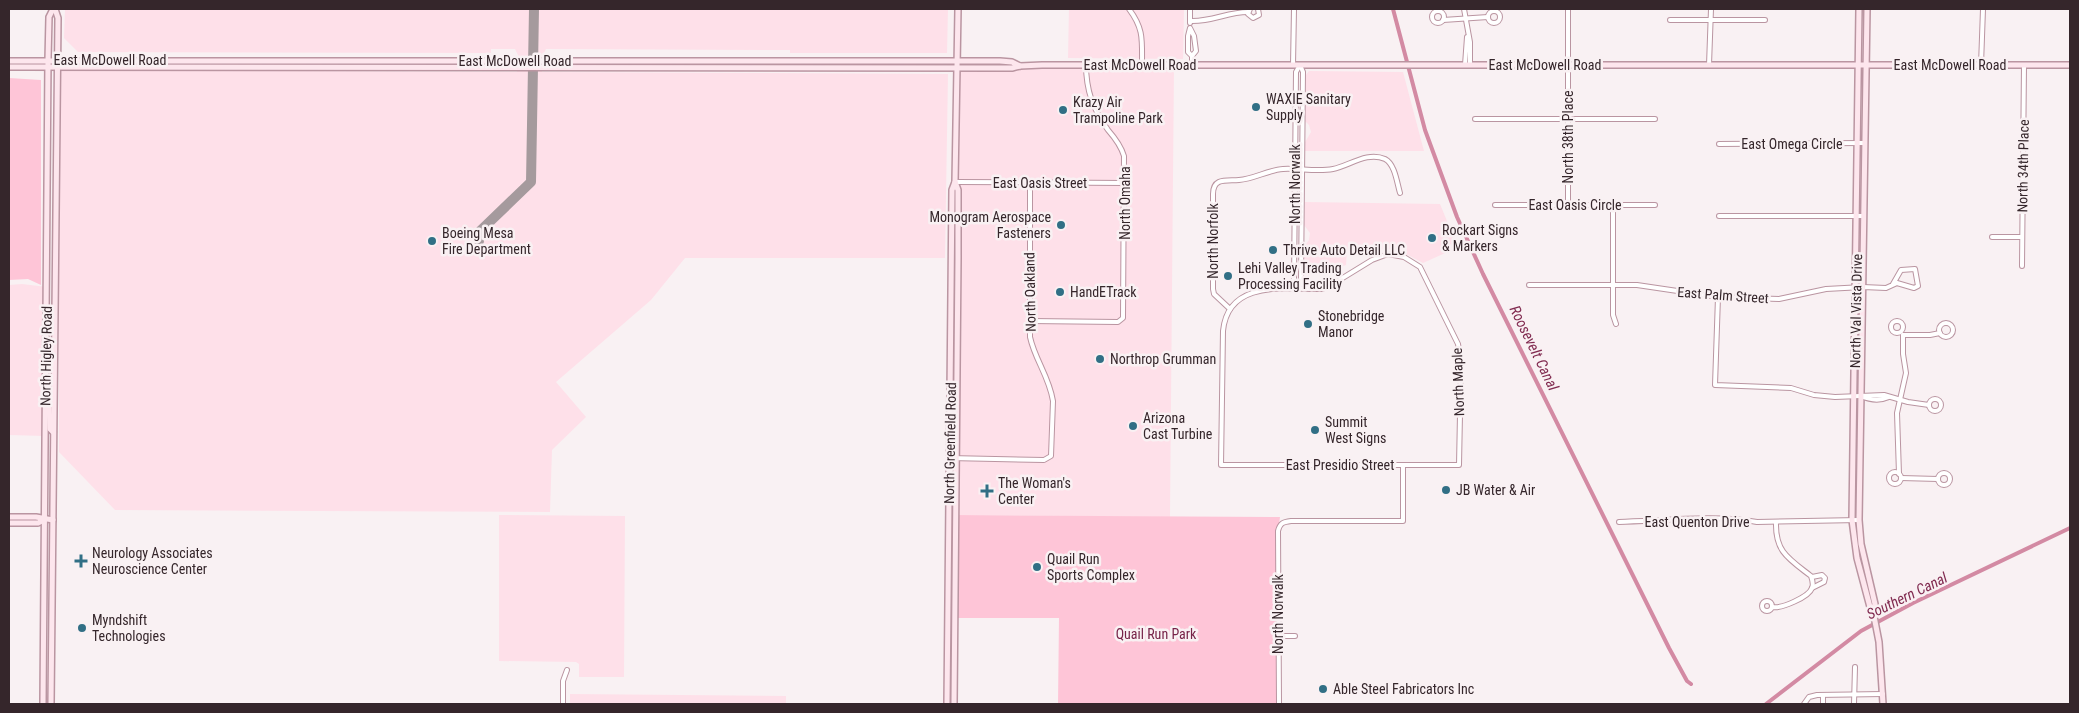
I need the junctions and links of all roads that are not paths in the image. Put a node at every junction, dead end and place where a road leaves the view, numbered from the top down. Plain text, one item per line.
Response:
1 (54, 9) edge
2 (958, 9) edge
3 (1129, 9) edge
4 (1190, 9) edge
5 (1258, 9) edge
6 (1294, 9) edge
7 (1464, 9) edge
8 (1568, 9) edge
9 (1711, 9) edge
10 (1859, 9) edge
11 (1867, 9) edge
12 (1983, 9) edge
13 (1249, 10) edge
14 (1488, 17) dead end
15 (1465, 19) junction
16 (1443, 20) dead end
17 (1670, 20) dead end
18 (1710, 20) junction
19 (1765, 20) dead end
20 (1190, 21) junction
21 (1190, 28) junction
22 (1192, 56) junction
23 (48, 60) junction
24 (56, 60) junction
25 (9, 61) edge
26 (785, 61) junction
27 (957, 61) junction
28 (1086, 64) junction
29 (1982, 64) junction
30 (1142, 65) junction
31 (1192, 65) junction
32 (1293, 65) junction
33 (1300, 65) junction
34 (1467, 65) junction
35 (1568, 65) junction
36 (1709, 65) junction
37 (2024, 65) junction
38 (2070, 65) edge
39 (1020, 66) junction
40 (1858, 66) junction
41 (1866, 66) junction
42 (9, 67) edge
43 (48, 67) junction
44 (56, 67) junction
45 (785, 68) junction
46 (957, 68) junction
47 (1475, 119) dead end
48 (1568, 119) junction
49 (1655, 119) dead end
50 (1858, 143) junction
51 (1865, 143) junction
52 (1719, 144) dead end
53 (1299, 169) junction
54 (955, 182) junction
55 (1030, 183) junction
56 (1125, 184) junction
57 (1400, 193) dead end
58 (1494, 205) dead end
59 (1568, 205) junction
60 (1612, 205) junction
61 (1655, 205) dead end
62 (1719, 216) dead end
63 (1857, 216) junction
64 (1864, 216) junction
65 (1295, 236) junction
66 (1301, 236) junction
67 (1992, 237) dead end
68 (2022, 237) junction
69 (2022, 266) dead end
70 (1613, 284) junction
71 (1893, 284) junction
72 (1529, 285) dead end
73 (1863, 286) junction
74 (1856, 288) junction
75 (1298, 289) junction
76 (1718, 297) junction
77 (1230, 309) junction
78 (952, 317) junction
79 (1030, 321) junction
80 (1616, 324) dead end
81 (1940, 333) dead end
82 (957, 353) junction
83 (45, 396) junction
84 (1854, 396) junction
85 (1861, 396) junction
86 (1899, 399) junction
87 (1929, 405) dead end
88 (53, 432) junction
89 (949, 458) junction
90 (956, 458) junction
91 (1403, 465) junction
92 (1460, 466) joint
93 (1938, 479) dead end
94 (9, 517) edge
95 (44, 520) junction
96 (53, 520) junction
97 (1852, 520) junction
98 (1859, 520) junction
99 (1619, 522) dead end
100 (1776, 522) junction
101 (9, 523) edge
102 (1812, 577) junction
103 (1812, 588) junction
104 (1772, 607) dead end
105 (1873, 611) junction
106 (1279, 636) junction
107 (1295, 636) dead end
108 (43, 640) junction
109 (52, 640) junction
110 (1855, 666) dead end
111 (566, 670) dead end
112 (1883, 694) junction
113 (1823, 695) junction
114 (1854, 695) junction
115 (43, 704) edge
116 (51, 704) edge
117 (563, 704) edge
118 (947, 704) edge
119 (954, 704) edge
120 (1279, 704) edge
121 (1804, 704) edge
122 (1823, 704) edge
123 (1854, 704) edge
124 (1883, 704) edge

1 - 23 main road, North Higley Road
1 - 24 main road, North Higley Road
2 - 27 main road, North Greenfield Road
3 - 30 street
4 - 20 street
5 - 13 street
6 - 32 street
7 - 15 street
8 - 35 street, North 38th Place
9 - 18 street
10 - 40 main road, North Val Vista Drive
11 - 41 main road, North Val Vista Drive
12 - 29 street
13 - 20 street
14 - 15 street
15 - 16 street
15 - 34 street
17 - 18 street
18 - 19 street
18 - 36 street
20 - 21 street
21 - 22 street
21 - 22 street
22 - 31 street
23 - 24 main road, East McDowell Road
23 - 25 main road, East McDowell Road
23 - 43 main road, North Higley Road
24 - 26 main road, East McDowell Road
24 - 44 main road, North Higley Road
26 - 27 main road, East McDowell Road
26 - 45 main road
27 - 39 main road, East McDowell Road
27 - 46 main road, North Greenfield Road
28 - 30 main road, East McDowell Road
28 - 39 main road, East McDowell Road
28 - 56 street, North Omaha
29 - 37 main road, East McDowell Road
29 - 41 main road, East McDowell Road
30 - 31 main road, East McDowell Road
31 - 32 main road, East McDowell Road
32 - 33 main road, East McDowell Road
33 - 34 main road, East McDowell Road
33 - 53 street, North Norwalk
33 - 53 street, North Norwalk
34 - 35 main road, East McDowell Road
35 - 36 main road, East McDowell Road
35 - 48 street, North 38th Place
36 - 40 main road, East McDowell Road
37 - 38 main road, East McDowell Road
37 - 68 street, North 34th Place
39 - 46 main road, East McDowell Road
40 - 41 main road, East McDowell Road
40 - 50 main road, North Val Vista Drive
41 - 51 main road, North Val Vista Drive
42 - 43 main road, East McDowell Road
43 - 44 main road, East McDowell Road
43 - 83 main road, North Higley Road
44 - 45 main road, East McDowell Road
44 - 88 main road, North Higley Road
45 - 46 main road, East McDowell Road
46 - 54 main road, North Greenfield Road
47 - 48 street
48 - 49 street
48 - 59 street, North 38th Place
50 - 51 street, East Omega Circle
50 - 52 street, East Omega Circle
50 - 63 main road, North Val Vista Drive
51 - 64 main road, North Val Vista Drive
53 - 57 street
53 - 65 street, North Norwalk
53 - 66 street, North Norwalk
53 - 77 street, North Norfolk
54 - 55 street, East Oasis Street
54 - 78 main road, North Greenfield Road
54 - 82 main road, North Greenfield Road
55 - 56 street, East Oasis Street
55 - 79 street, North Oakland
56 - 79 street, North Omaha
58 - 59 street, East Oasis Circle
59 - 60 street, East Oasis Circle
60 - 61 street, East Oasis Circle
60 - 70 street
62 - 63 street
63 - 64 street
63 - 74 main road, North Val Vista Drive
64 - 73 main road, North Val Vista Drive
65 - 66 street
65 - 75 street, North Norwalk
66 - 75 street, North Norwalk
67 - 68 street
68 - 69 street, North 34th Place
70 - 72 street, East Palm Street
70 - 76 street, East Palm Street
70 - 80 street
71 - 71 street, East Palm Street
71 - 73 street, East Palm Street
73 - 74 street, East Palm Street
73 - 85 main road, North Val Vista Drive
74 - 76 street, East Palm Street
74 - 84 main road, North Val Vista Drive
75 - 77 street
75 - 92 street, North Maple
76 - 84 street
77 - 91 street, East Presidio Street
78 - 82 main road
78 - 89 main road, North Greenfield Road
79 - 90 street, North Oakland
81 - 86 street
82 - 90 main road, North Greenfield Road
83 - 88 main road
83 - 95 main road, North Higley Road
84 - 85 street
84 - 97 main road, North Val Vista Drive
85 - 86 street
85 - 98 main road, North Val Vista Drive
86 - 87 street
86 - 93 street
88 - 96 main road, North Higley Road
89 - 90 street
89 - 118 main road, North Greenfield Road
90 - 119 main road, North Greenfield Road
91 - 92 street, East Presidio Street
91 - 106 street, North Norwalk
94 - 95 main road
95 - 96 main road
95 - 101 main road
95 - 108 main road, North Higley Road
96 - 109 main road, North Higley Road
97 - 98 street, East Quenton Drive
97 - 100 street, East Quenton Drive
97 - 105 main road, North Val Vista Drive
98 - 105 main road, North Val Vista Drive
99 - 100 street, East Quenton Drive
100 - 102 street
102 - 103 street
102 - 103 street
103 - 104 street
105 - 112 main road, North Val Vista Drive
106 - 107 street
106 - 120 street, North Norwalk
108 - 109 main road
108 - 115 main road, North Higley Road
109 - 116 main road, North Higley Road
110 - 114 street
111 - 117 street
112 - 114 street
112 - 124 main road, North Val Vista Drive
113 - 114 street
113 - 121 street
113 - 122 street
114 - 123 street

